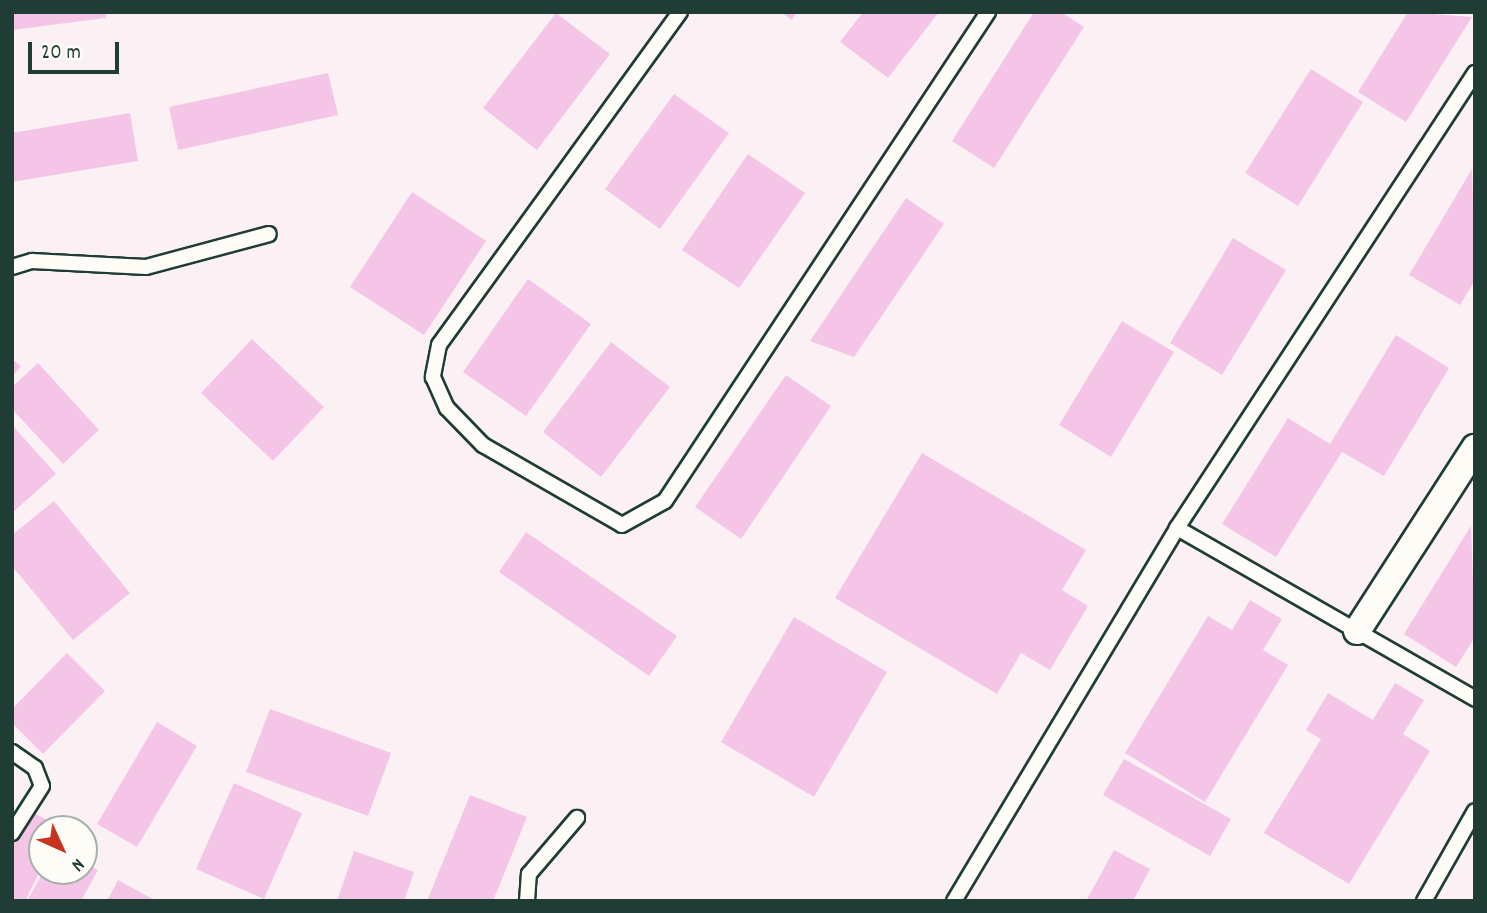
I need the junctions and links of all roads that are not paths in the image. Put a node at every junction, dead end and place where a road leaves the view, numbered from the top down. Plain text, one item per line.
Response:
1 (680, 12) edge
2 (988, 12) edge
3 (1475, 73) edge
4 (269, 234) dead end
5 (12, 267) edge
6 (1475, 448) edge
7 (1177, 528) junction
8 (1357, 631) junction
9 (1475, 699) edge
10 (12, 751) edge
11 (1475, 811) edge
12 (577, 818) dead end
13 (12, 833) edge
14 (527, 901) edge
15 (954, 901) edge
16 (1424, 901) edge

1 - 2 lane
3 - 7 lane
4 - 5 lane
6 - 8 street
7 - 8 lane
7 - 15 lane
8 - 9 lane
10 - 13 lane
11 - 16 lane
12 - 14 lane

